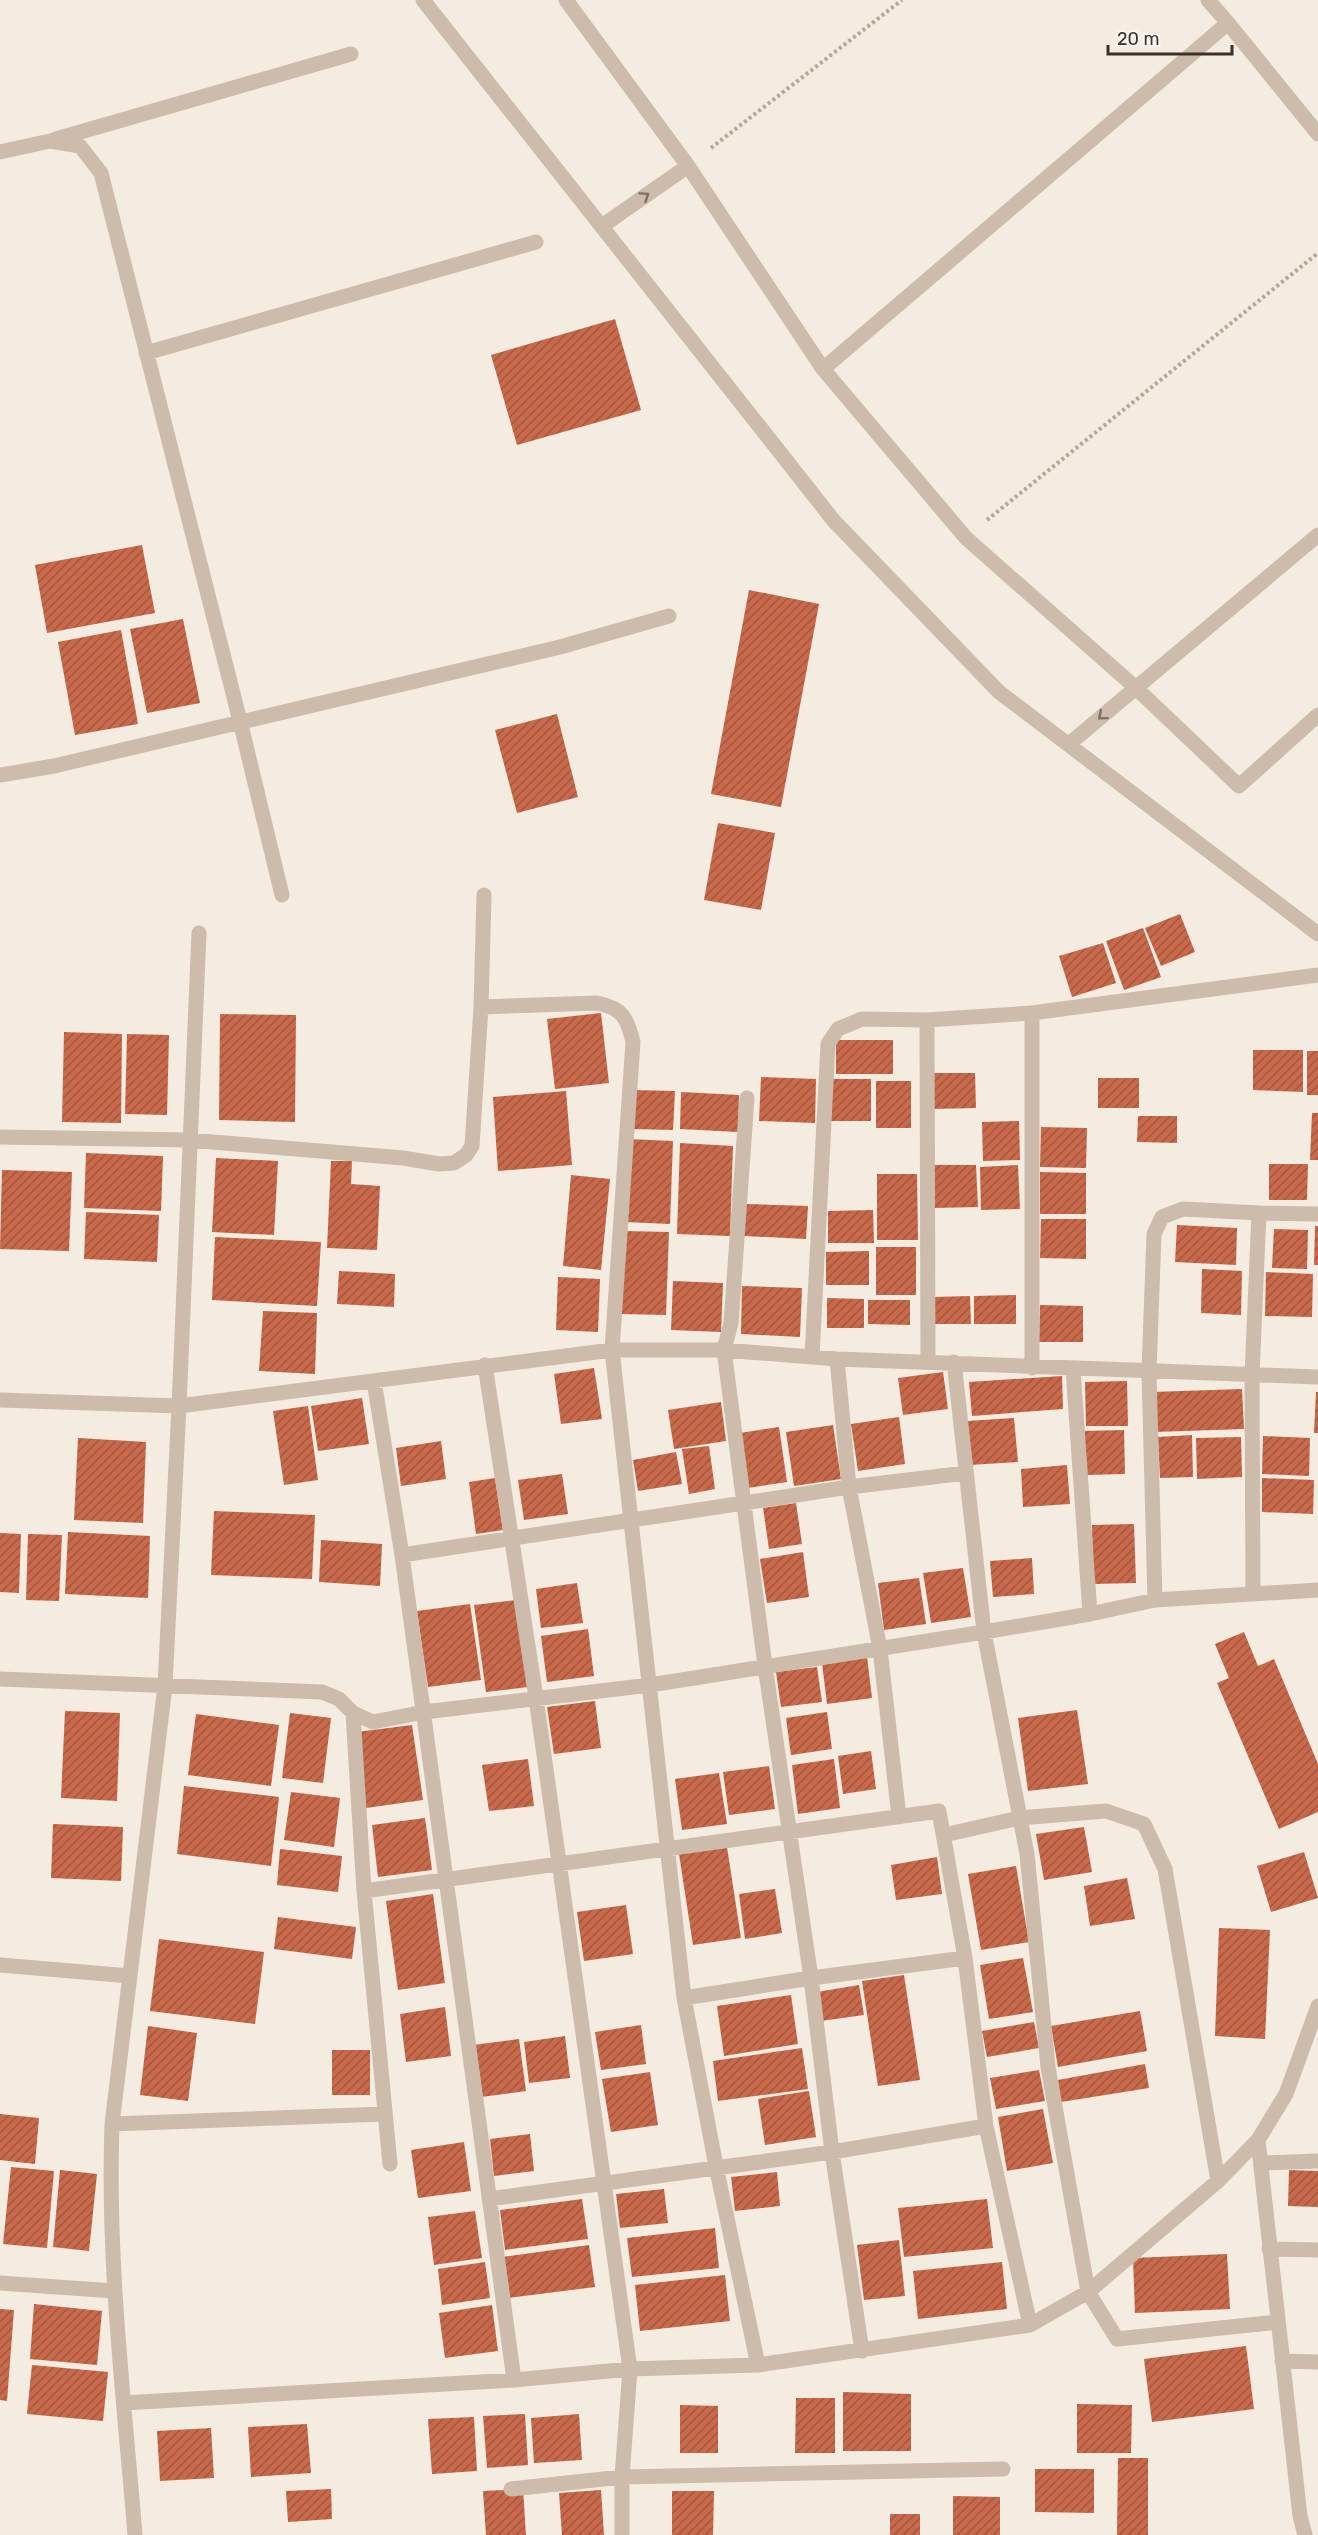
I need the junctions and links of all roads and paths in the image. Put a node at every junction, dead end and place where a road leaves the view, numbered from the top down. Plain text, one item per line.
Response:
1 (423, 0) edge
2 (566, 0) edge
3 (902, 0) edge
4 (1208, 0) edge
5 (1228, 23) junction
6 (351, 54) dead end
7 (1318, 134) edge
8 (50, 141) junction
9 (0, 152) edge
10 (688, 166) junction
11 (602, 226) junction
12 (536, 242) dead end
13 (1318, 253) edge
14 (146, 353) junction
15 (824, 369) junction
16 (1318, 535) edge
17 (966, 538) junction
18 (669, 616) dead end
19 (1136, 688) junction
20 (1318, 715) edge
21 (240, 721) junction
22 (1069, 744) junction
23 (0, 775) edge
24 (282, 895) dead end
25 (484, 895) dead end
26 (199, 933) dead end
27 (1318, 934) edge
28 (1318, 975) edge
29 (481, 1007) junction
30 (1032, 1013) junction
31 (927, 1020) junction
32 (747, 1098) dead end
33 (0, 1137) edge
34 (189, 1140) junction
35 (1259, 1214) junction
36 (1318, 1214) edge
37 (612, 1350) junction
38 (724, 1350) junction
39 (812, 1357) junction
40 (837, 1359) junction
41 (928, 1361) junction
42 (954, 1362) junction
43 (486, 1365) junction
44 (1032, 1368) junction
45 (1073, 1369) junction
46 (1149, 1371) junction
47 (1252, 1375) junction
48 (1318, 1377) edge
49 (374, 1382) junction
50 (0, 1400) edge
51 (179, 1406) junction
52 (966, 1473) junction
53 (849, 1487) junction
54 (744, 1504) junction
55 (632, 1521) junction
56 (513, 1538) junction
57 (402, 1555) junction
58 (1318, 1590) edge
59 (1253, 1594) junction
60 (1155, 1600) junction
61 (1090, 1614) junction
62 (984, 1632) junction
63 (880, 1649) junction
64 (765, 1666) junction
65 (0, 1679) edge
66 (650, 1685) junction
67 (165, 1686) junction
68 (536, 1698) junction
69 (424, 1712) junction
70 (352, 1713) junction
71 (899, 1817) junction
72 (1019, 1818) junction
73 (789, 1832) junction
74 (944, 1835) junction
75 (668, 1849) junction
76 (560, 1864) junction
77 (447, 1880) junction
78 (364, 1892) junction
79 (965, 1958) junction
80 (0, 1965) edge
81 (130, 1976) junction
82 (811, 1978) junction
83 (684, 1998) junction
84 (1318, 2006) edge
85 (1314, 2028) edge
86 (386, 2114) junction
87 (112, 2124) junction
88 (986, 2126) junction
89 (1258, 2140) junction
90 (832, 2152) junction
91 (1318, 2161) edge
92 (1261, 2163) junction
93 (390, 2164) dead end
94 (716, 2166) junction
95 (1218, 2181) junction
96 (604, 2182) junction
97 (489, 2199) junction
98 (1269, 2249) junction
99 (1318, 2250) edge
100 (0, 2283) edge
101 (114, 2291) junction
102 (1088, 2292) junction
103 (1278, 2322) junction
104 (1030, 2325) junction
105 (862, 2351) junction
106 (1282, 2361) junction
107 (1318, 2362) edge
108 (758, 2365) junction
109 (630, 2368) junction
110 (514, 2380) junction
111 (124, 2403) junction
112 (1003, 2469) dead end
113 (622, 2477) junction
114 (511, 2489) dead end
115 (135, 2535) edge
116 (622, 2535) edge
117 (1305, 2535) edge

1 - 11 street
2 - 10 street
3 - 10 path
4 - 5 street
5 - 7 street
5 - 15 street
6 - 8 street
8 - 9 street
8 - 14 street
11 -> 10 street
10 - 15 street
11 - 22 street
12 - 14 street
13 - 17 path
14 - 21 street
15 - 17 street
16 - 19 street
17 - 19 street
18 - 21 street
19 - 20 street
19 -> 22 street
21 - 23 street
21 - 24 street
22 - 27 street
25 - 29 street
26 - 34 street
28 - 30 street
29 - 34 street
29 - 37 street
30 - 31 street
30 - 44 street
31 - 39 street
31 - 41 street
32 - 38 street
33 - 34 street
34 - 51 street
35 - 36 street
35 - 46 street
35 - 47 street
37 - 38 street
37 - 43 street
37 - 55 street
38 - 39 street
38 - 54 street
39 - 40 street
40 - 41 street
40 - 53 street
41 - 42 street
42 - 44 street
42 - 52 street
43 - 49 street
43 - 56 street
44 - 45 street
45 - 46 street
45 - 61 street
46 - 47 street
46 - 60 street
47 - 48 street
47 - 59 street
49 - 51 street
49 - 57 street
50 - 51 street
51 - 67 street
52 - 53 street
52 - 62 street
53 - 54 street
53 - 63 street
54 - 55 street
54 - 64 street
55 - 56 street
55 - 66 street
56 - 57 street
56 - 68 street
57 - 69 street
58 - 59 street
59 - 60 street
60 - 61 street
61 - 62 street
62 - 63 street
62 - 72 street
63 - 64 street
63 - 71 street
64 - 66 street
64 - 73 street
65 - 67 street
66 - 68 street
66 - 75 street
67 - 70 street
67 - 81 street
68 - 69 street
68 - 76 street
69 - 70 street
69 - 77 street
70 - 78 street
71 - 73 street
71 - 74 street
72 - 74 street
72 - 95 street
72 - 102 street
73 - 75 street
73 - 82 street
74 - 79 street
75 - 76 street
75 - 83 street
76 - 77 street
76 - 96 street
77 - 78 street
77 - 97 street
78 - 86 street
79 - 82 street
79 - 88 street
80 - 81 street
81 - 87 street
82 - 83 street
82 - 90 street
83 - 94 street
84 - 85 street
85 - 89 street
86 - 87 street
86 - 93 street
87 - 101 street
88 - 90 street
88 - 104 street
89 - 92 street
89 - 95 street
90 - 94 street
90 - 105 street
91 - 92 street
92 - 98 street
94 - 96 street
94 - 108 street
95 - 102 street
96 - 97 street
96 - 109 street
97 - 110 street
98 - 99 street
98 - 103 street
100 - 101 street
101 - 111 street
102 - 103 street
102 - 104 street
103 - 106 street
104 - 105 street
105 - 108 street
106 - 107 street
106 - 117 street
108 - 109 street
109 - 110 street
109 - 113 street
110 - 111 street
111 - 115 street
112 - 113 street
113 - 114 street
113 - 116 street

